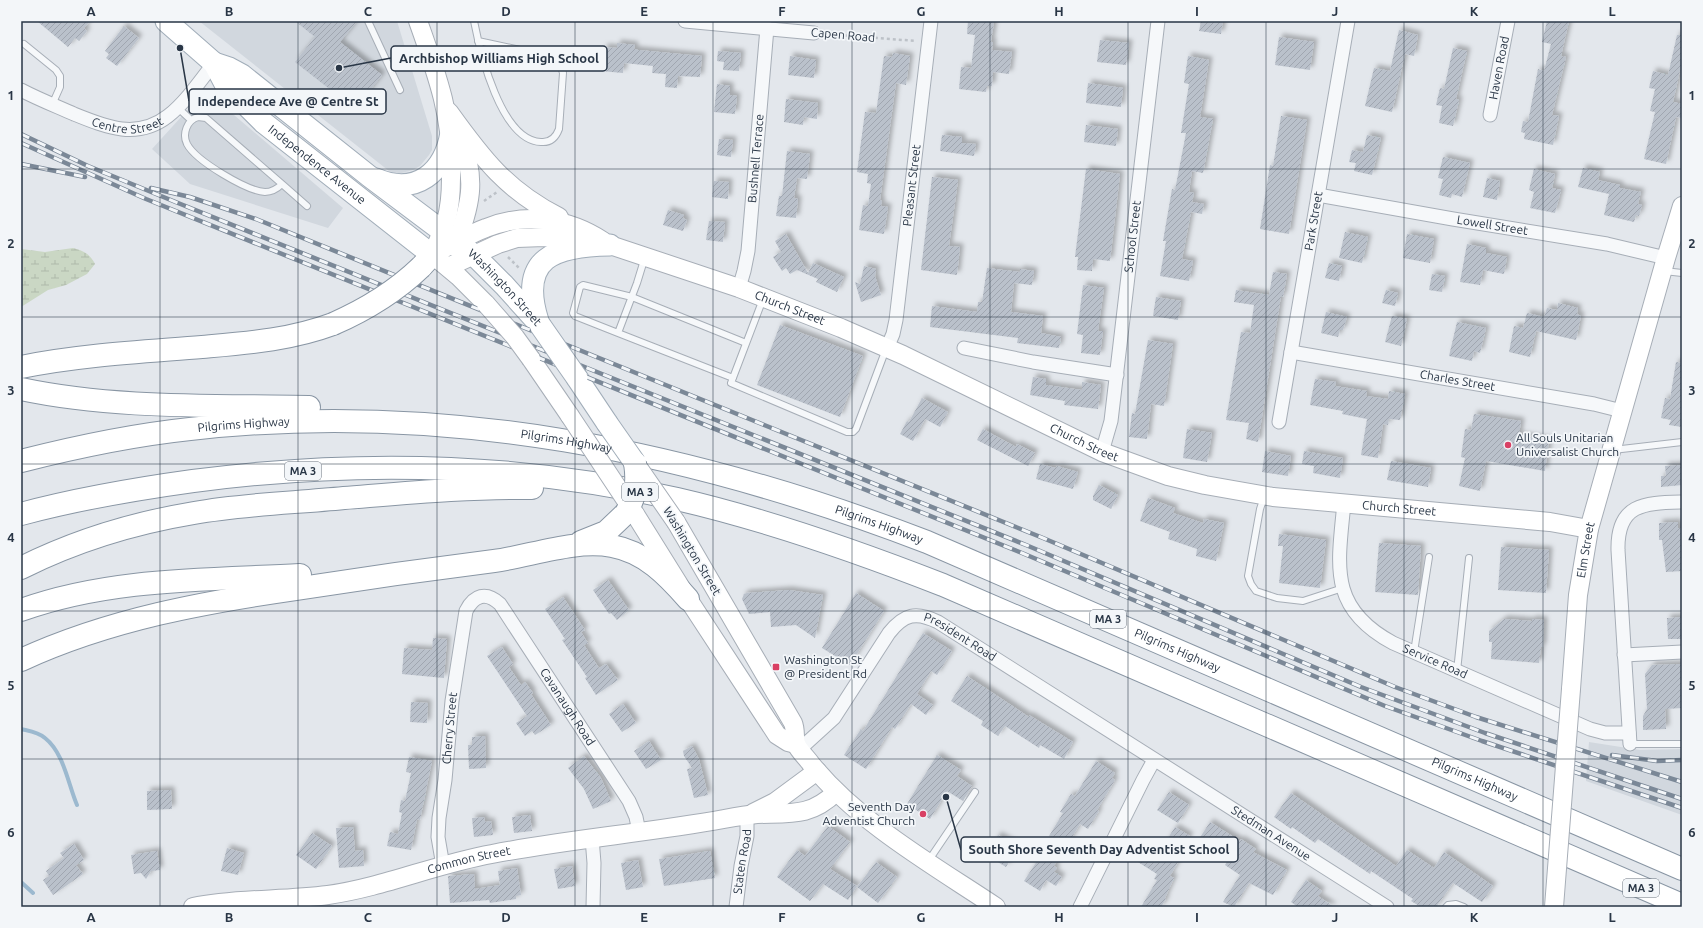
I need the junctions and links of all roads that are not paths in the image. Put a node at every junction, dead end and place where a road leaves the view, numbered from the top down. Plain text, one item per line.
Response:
1 (166, 21) edge
2 (368, 21) edge
3 (418, 21) edge
4 (474, 21) edge
5 (685, 21) edge
6 (931, 21) edge
7 (1158, 21) edge
8 (1348, 21) edge
9 (1508, 21) edge
10 (767, 28) junction
11 (814, 33) road end
12 (478, 41) junction
13 (24, 44) dead end
14 (214, 63) junction
15 (21, 90) edge
16 (400, 90) dead end
17 (52, 105) junction
18 (177, 107) junction
19 (447, 109) junction
20 (1490, 115) dead end
21 (191, 120) junction
22 (450, 133) junction
23 (369, 176) junction
24 (282, 184) junction
25 (1318, 195) junction
26 (307, 206) dead end
27 (1682, 206) edge
28 (578, 227) junction
29 (449, 237) junction
30 (610, 245) junction
31 (474, 255) junction
32 (645, 256) junction
33 (434, 263) junction
34 (1664, 264) junction
35 (1682, 273) edge
36 (739, 288) junction
37 (632, 297) junction
38 (763, 298) junction
39 (540, 325) junction
40 (618, 333) junction
41 (746, 343) junction
42 (887, 348) junction
43 (964, 348) dead end
44 (1291, 352) junction
45 (29, 366) edge
46 (1117, 375) junction
47 (733, 378) junction
48 (21, 389) edge
49 (1622, 412) junction
50 (1279, 422) dead end
51 (483, 428) junction
52 (1682, 442) edge
53 (1611, 450) junction
54 (1102, 452) junction
55 (21, 461) edge
56 (635, 463) junction
57 (652, 494) junction
58 (1264, 496) junction
59 (1682, 502) edge
60 (1344, 503) junction
61 (630, 511) junction
62 (21, 514) edge
63 (1589, 529) junction
64 (565, 548) junction
65 (1429, 557) dead end
66 (1470, 558) dead end
67 (21, 568) edge
68 (423, 570) junction
69 (1343, 588) junction
70 (480, 597) joint
71 (688, 599) junction
72 (21, 610) edge
73 (1414, 652) junction
74 (1682, 652) edge
75 (1624, 655) junction
76 (21, 660) edge
77 (1457, 671) junction
78 (1630, 738) junction
79 (1682, 744) edge
80 (798, 747) junction
81 (1154, 760) junction
82 (817, 771) junction
83 (836, 792) junction
84 (975, 792) dead end
85 (747, 815) junction
86 (639, 832) junction
87 (592, 838) junction
88 (928, 862) junction
89 (443, 866) junction
90 (1682, 869) edge
91 (317, 902) edge
92 (1682, 905) edge
93 (193, 907) edge
94 (593, 907) edge
95 (736, 907) edge
96 (996, 907) edge
97 (1080, 907) edge
98 (1387, 907) edge
99 (1446, 907) edge
100 (1464, 907) edge
101 (1554, 907) edge

1 - 14 main road, Independence Avenue
2 - 16 lane
3 - 19 main road, Washington Street
4 - 12 lane
5 - 10 street, Capen Road
6 - 42 street, Pleasant Street
7 - 46 street, School Street
8 - 25 street, Park Street
9 - 20 street, Haven Road
10 - 11 street, Capen Road
10 - 36 street, Bushnell Terrace
12 - 12 lane
13 - 17 lane
14 - 18 street, Centre Street
14 - 23 main road, Independence Avenue
14 - 33 main road, Independence Avenue
15 - 17 street, Centre Street
17 - 18 street, Centre Street
18 - 21 lane
19 - 22 main road, Washington Street
19 - 28 main road
19 - 29 main road, Washington Street
21 - 24 lane
21 - 24 lane
22 - 23 main road
22 - 29 main road, Washington Street
23 - 29 main road, Independence Avenue
24 - 26 lane
25 - 34 street, Lowell Street
25 - 44 street, Park Street
27 - 34 main road, Elm Street
28 - 29 main road, Church Street
28 - 30 main road, Church Street
29 - 31 main road, Washington Street
29 - 33 main road, Church Street
30 - 31 main road, Church Street
30 - 32 main road, Church Street
30 - 39 main road
31 - 33 main road, Church Street
31 - 39 main road, Washington Street
32 - 36 main road, Church Street
32 - 37 lane
33 - 45 highway, bridge
33 - 61 main road, Washington Street, bridge
34 - 35 lane
34 - 49 main road, Elm Street
36 - 38 main road, Church Street
37 - 40 lane
37 - 40 lane
37 - 41 lane
38 - 41 lane
38 - 42 main road, Church Street
39 - 56 main road, Washington Street, bridge
40 - 47 lane
41 - 47 lane
42 - 47 lane
42 - 54 main road, Church Street
43 - 46 street
44 - 49 street, Charles Street
44 - 50 street, Park Street
46 - 54 street, School Street
48 - 51 highway
49 - 53 main road, Elm Street
51 - 55 highway, Pilgrims Highway / MA 3
51 - 90 highway, Pilgrims Highway / MA 3
52 - 53 lane
53 - 63 main road, Elm Street
54 - 58 main road, Church Street
56 - 61 highway, bridge
56 - 80 main road, Washington Street, bridge
57 - 62 highway, MA 3
57 - 67 highway
57 - 92 highway, MA 3
58 - 60 main road, Church Street
58 - 69 lane
59 - 75 street
60 - 63 main road, Church Street
60 - 69 street, Service Road
61 - 64 highway
61 - 71 main road, Washington Street
63 - 101 main road, Elm Street, bridge
64 - 68 highway
64 - 71 highway
65 - 73 lane
66 - 77 lane
68 - 72 highway
68 - 76 highway
69 - 73 street, Service Road
70 - 86 street, Cavanaugh Road
70 - 89 street, Cherry Street
71 - 80 main road, Washington Street
73 - 77 street, Service Road
74 - 75 street
75 - 78 street
77 - 78 street, Service Road
78 - 79 lane
80 - 81 street, President Road
80 - 82 main road, Washington Street
81 - 97 street
81 - 98 street, Stedman Avenue
82 - 83 main road, Washington Street
82 - 85 main road, Common Street
83 - 85 main road, Common Street
83 - 88 main road, Washington Street
84 - 88 lane
85 - 86 main road, Common Street
85 - 95 street, Staten Road
86 - 87 main road, Common Street
87 - 89 main road, Common Street
87 - 94 street
88 - 96 main road, Washington Street
89 - 91 main road, Common Street
91 - 93 main road, Common Street
99 - 100 lane

